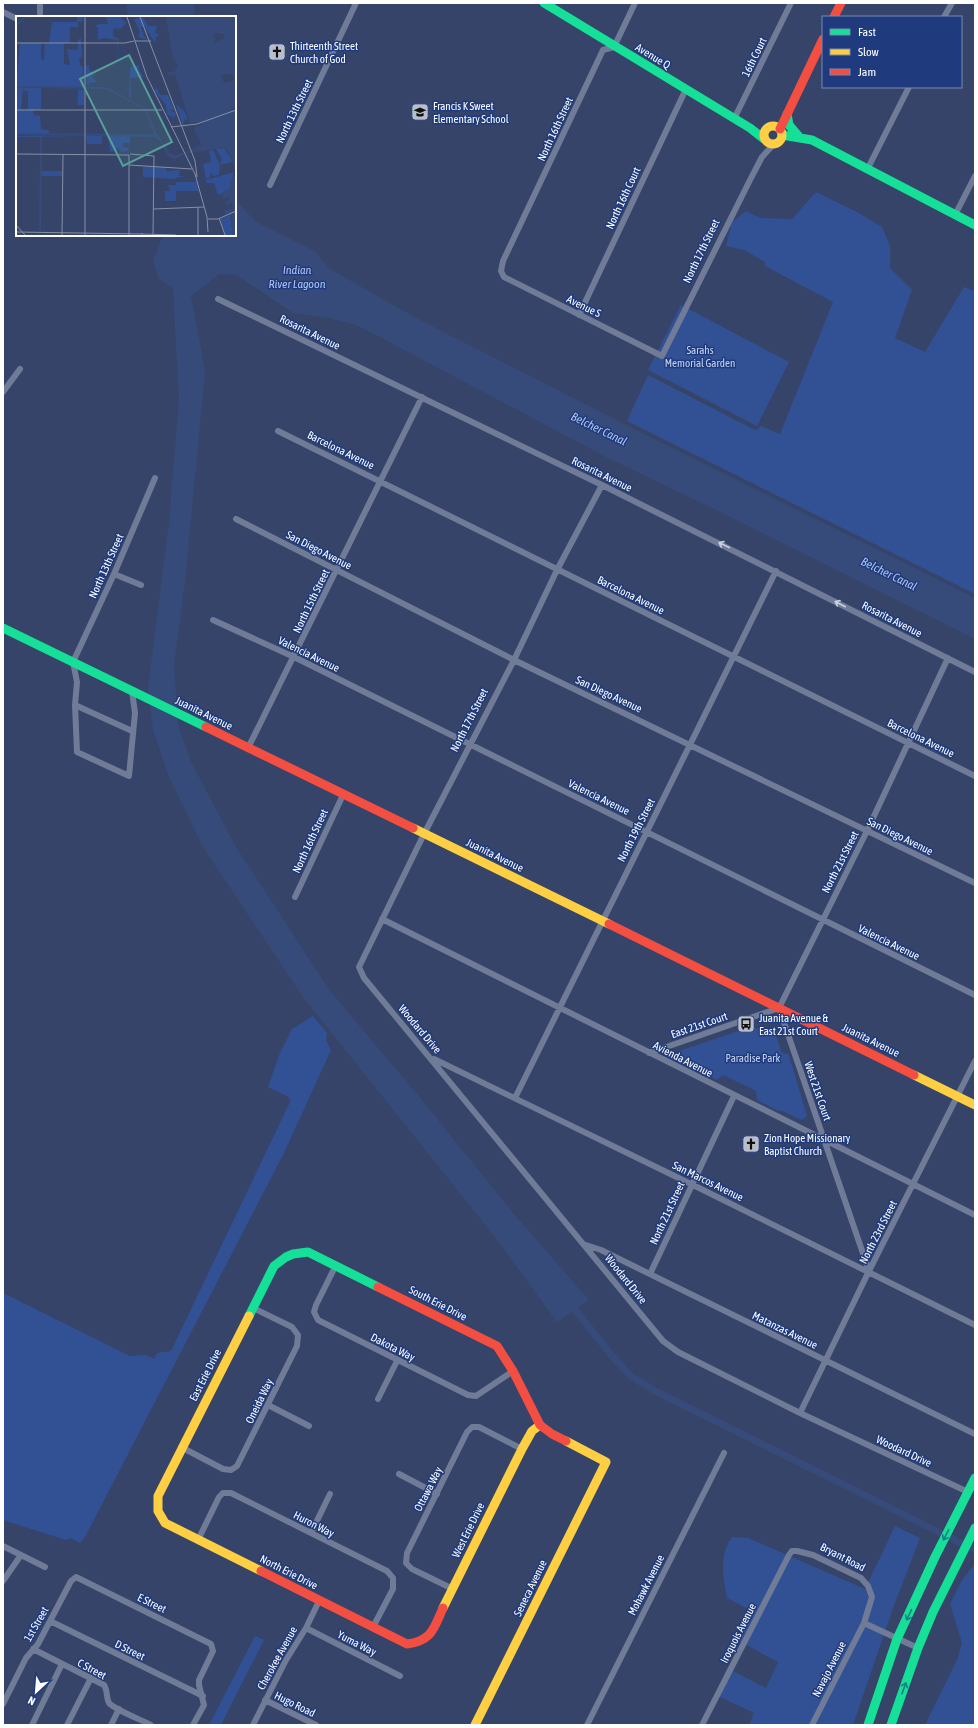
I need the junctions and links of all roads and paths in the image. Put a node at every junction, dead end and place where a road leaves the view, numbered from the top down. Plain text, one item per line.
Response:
1 (40, 3) edge
2 (356, 3) edge
3 (544, 3) edge
4 (635, 3) edge
5 (791, 3) edge
6 (841, 3) edge
7 (952, 3) edge
8 (3, 12) edge
9 (40, 16) edge
10 (834, 16) edge
11 (945, 16) edge
12 (16, 18) edge
13 (822, 41) edge
14 (614, 47) junction
15 (908, 88) edge
16 (686, 89) junction
17 (787, 113) junction
18 (734, 119) junction
19 (773, 136) junction
20 (800, 138) junction
21 (868, 168) junction
22 (975, 176) edge
23 (270, 185) dead end
24 (955, 215) junction
25 (975, 226) edge
26 (501, 271) joint
27 (218, 299) dead end
28 (579, 315) junction
29 (662, 356) joint
30 (20, 369) dead end
31 (3, 392) edge
32 (422, 397) junction
33 (278, 431) dead end
34 (155, 478) dead end
35 (381, 481) junction
36 (602, 485) junction
37 (236, 520) dead end
38 (337, 570) junction
39 (557, 570) junction
40 (776, 571) junction
41 (114, 574) junction
42 (141, 585) dead end
43 (213, 620) dead end
44 (3, 628) edge
45 (733, 656) junction
46 (294, 658) junction
47 (948, 658) junction
48 (514, 660) junction
49 (73, 662) junction
50 (975, 672) edge
51 (132, 692) junction
52 (75, 705) junction
53 (132, 731) junction
54 (907, 742) junction
55 (470, 745) junction
56 (692, 745) junction
57 (248, 748) junction
58 (975, 776) edge
59 (343, 795) junction
60 (867, 831) junction
61 (646, 832) junction
62 (424, 834) junction
63 (975, 883) edge
64 (295, 897) dead end
65 (382, 919) junction
66 (822, 920) junction
67 (603, 921) junction
68 (359, 967) joint
69 (975, 996) edge
70 (779, 1008) junction
71 (559, 1009) junction
72 (649, 1053) junction
73 (431, 1057) junction
74 (975, 1061) edge
75 (734, 1096) junction
76 (957, 1096) junction
77 (515, 1098) junction
78 (975, 1105) edge
79 (824, 1140) junction
80 (691, 1184) junction
81 (914, 1184) junction
82 (975, 1215) edge
83 (586, 1245) junction
84 (285, 1256) joint
85 (336, 1265) junction
86 (869, 1271) junction
87 (650, 1274) junction
88 (253, 1308) junction
89 (975, 1324) edge
90 (397, 1361) junction
91 (826, 1361) junction
92 (513, 1371) junction
93 (378, 1399) dead end
94 (268, 1405) junction
95 (800, 1413) junction
96 (540, 1425) junction
97 (309, 1426) dead end
98 (975, 1434) edge
99 (181, 1447) junction
100 (522, 1449) junction
101 (724, 1453) dead end
102 (399, 1474) dead end
103 (975, 1478) edge
104 (968, 1492) junction
105 (330, 1494) dead end
106 (437, 1494) junction
107 (158, 1511) joint
108 (975, 1528) edge
109 (311, 1534) junction
110 (198, 1540) junction
111 (3, 1546) edge
112 (792, 1551) joint
113 (21, 1555) junction
114 (45, 1567) dead end
115 (76, 1577) joint
116 (3, 1581) edge
117 (452, 1589) junction
118 (319, 1601) junction
119 (50, 1621) junction
120 (864, 1623) junction
121 (373, 1627) junction
122 (306, 1628) junction
123 (897, 1639) junction
124 (416, 1643) joint
125 (918, 1648) junction
126 (34, 1649) junction
127 (62, 1664) junction
128 (400, 1676) dead end
129 (91, 1678) junction
130 (203, 1696) junction
131 (265, 1700) junction
132 (3, 1704) edge
133 (119, 1709) junction
134 (32, 1725) edge
135 (67, 1725) edge
136 (111, 1725) edge
137 (150, 1725) edge
138 (194, 1725) edge
139 (253, 1725) edge
140 (316, 1725) edge
141 (476, 1725) edge
142 (587, 1725) edge
143 (702, 1725) edge
144 (812, 1725) edge
145 (868, 1725) edge
146 (891, 1725) edge

1 - 9 street
2 - 23 street, North 13th Street
3 - 14 street, Avenue Q
4 - 14 street, North 16th Street
5 - 18 street, 16th Court
6 - 10 street
7 - 11 street
8 - 12 street
13 - 17 street
14 - 16 street, Avenue Q
14 - 26 street, North 16th Street
15 - 21 street
16 - 18 street, Avenue Q
16 - 28 street, North 16th Court
17 - 19 street
17 - 20 street
18 - 19 street, Avenue Q
19 - 20 street, Avenue Q
19 - 29 street, North 17th Street
20 - 21 street, Avenue Q
21 - 24 street, Avenue Q
22 - 24 street
24 - 25 street, Avenue Q
26 - 28 street, Avenue S
27 - 32 street, Rosarita Avenue
28 - 29 street, Avenue S
30 - 31 street
32 - 35 street, North 15th Street
32 - 36 street, Rosarita Avenue
33 - 35 street, Barcelona Avenue
34 - 41 street, North 13th Street
35 - 38 street, North 15th Street
35 - 39 street, Barcelona Avenue
36 - 39 street, North 17th Street
40 -> 36 street, Rosarita Avenue
37 - 38 street, San Diego Avenue
38 - 46 street, North 15th Street
38 - 48 street, San Diego Avenue
39 - 45 street, Barcelona Avenue
39 - 48 street, North 17th Street
40 - 45 street, North 19th Street
47 -> 40 street, Rosarita Avenue
41 - 42 street
41 - 49 street, North 13th Street
43 - 46 street, Valencia Avenue
44 - 49 street, Juanita Avenue
45 - 54 street, Barcelona Avenue
45 - 56 street, North 19th Street
46 - 55 street, Valencia Avenue
46 - 57 street, North 15th Street
47 - 50 street, Rosarita Avenue
47 - 54 street, North 21st Street
48 - 55 street, North 17th Street
48 - 56 street, San Diego Avenue
49 - 51 street, Juanita Avenue
49 - 52 street
51 - 53 street
51 - 57 street, Juanita Avenue
52 - 53 street
52 - 53 street
54 - 58 street, Barcelona Avenue
54 - 60 street, North 21st Street
55 - 61 street, Valencia Avenue
55 - 62 street, North 17th Street
56 - 60 street, San Diego Avenue
56 - 61 street, North 19th Street
57 - 59 street, Juanita Avenue
59 - 62 street, Juanita Avenue
59 - 64 street, North 16th Street
60 - 63 street, San Diego Avenue
60 - 66 street, North 21st Street
61 - 66 street, Valencia Avenue
61 - 67 street, North 19th Street
62 - 65 street, North 17th Street
62 - 67 street, Juanita Avenue
65 - 68 street, North 17th Street
65 - 71 street, Avienda Avenue
66 - 69 street, Valencia Avenue
66 - 70 street, North 21st Street
67 - 70 street, Juanita Avenue
67 - 71 street, North 19th Street
68 - 73 street, Woodard Drive
70 - 72 street, East 21st Court
70 - 76 street, Juanita Avenue
70 - 79 street, West 21st Court
71 - 72 street, Avienda Avenue
71 - 77 street, North 19th Street
72 - 75 street, Avienda Avenue
73 - 77 street, San Marcos Avenue
73 - 83 street, Woodard Drive
74 - 76 street, North 23rd Street
75 - 79 street, Avienda Avenue
75 - 80 street, North 21st Street
76 - 78 street, Juanita Avenue
76 - 81 street, North 23rd Street
77 - 80 street, San Marcos Avenue
79 - 81 street, Avienda Avenue
79 - 86 street, West 21st Court
80 - 86 street, San Marcos Avenue
80 - 87 street, North 21st Street
81 - 82 street, Avienda Avenue
81 - 86 street, North 23rd Street
83 - 87 street, Matanzas Avenue
83 - 95 street, Woodard Drive
84 - 85 street, South Erie Drive
84 - 88 street, East Erie Drive
85 - 90 street, Dakota Way
85 - 92 street, South Erie Drive
86 - 89 street, San Marcos Avenue
86 - 91 street, North 23rd Street
87 - 91 street, Matanzas Avenue
88 - 94 street, Oneida Way
88 - 99 street, East Erie Drive
90 - 92 street, Dakota Way
90 - 93 street
91 - 95 street, North 23rd Street
91 - 98 street, Matanzas Avenue
92 - 96 street, South Erie Drive
94 - 97 street
94 - 99 street, Oneida Way
95 - 104 street, Woodard Drive
96 - 100 street, West Erie Drive
96 - 141 street, Seneca Avenue
99 - 107 street, East Erie Drive
100 - 106 street, Ottawa Way
100 - 117 street, West Erie Drive
101 - 142 street, Mohawk Avenue
102 - 106 street
103 - 104 street
104 -> 123 street
105 - 109 street
106 - 117 street, Ottawa Way
107 - 110 street, North Erie Drive
108 - 125 street
109 - 110 street, Huron Way
109 - 121 street, Huron Way
110 - 118 street, North Erie Drive
111 - 113 street
112 - 120 street, Bryant Road
112 - 143 street, Iroquois Avenue
113 - 114 street
113 - 116 street
115 - 119 street, 1st Street
115 - 130 street, E Street
117 - 124 street, West Erie Drive
118 - 121 street, North Erie Drive
118 - 122 street, Cherokee Avenue
119 - 126 street, 1st Street
119 - 130 street, D Street
120 - 123 street
120 - 144 street, Navajo Avenue
121 - 124 street, North Erie Drive
122 - 128 street, Yuma Way
122 - 131 street, Cherokee Avenue
123 - 125 street
123 - 145 street
146 -> 125 street
126 - 127 street, C Street
126 - 132 street, 1st Street
127 - 129 street, C Street
127 - 134 street
129 - 133 street, C Street
129 - 135 street
130 - 138 street
131 - 139 street, Cherokee Avenue
131 - 140 street, Hugo Road
133 - 136 street
133 - 137 street, C Street

